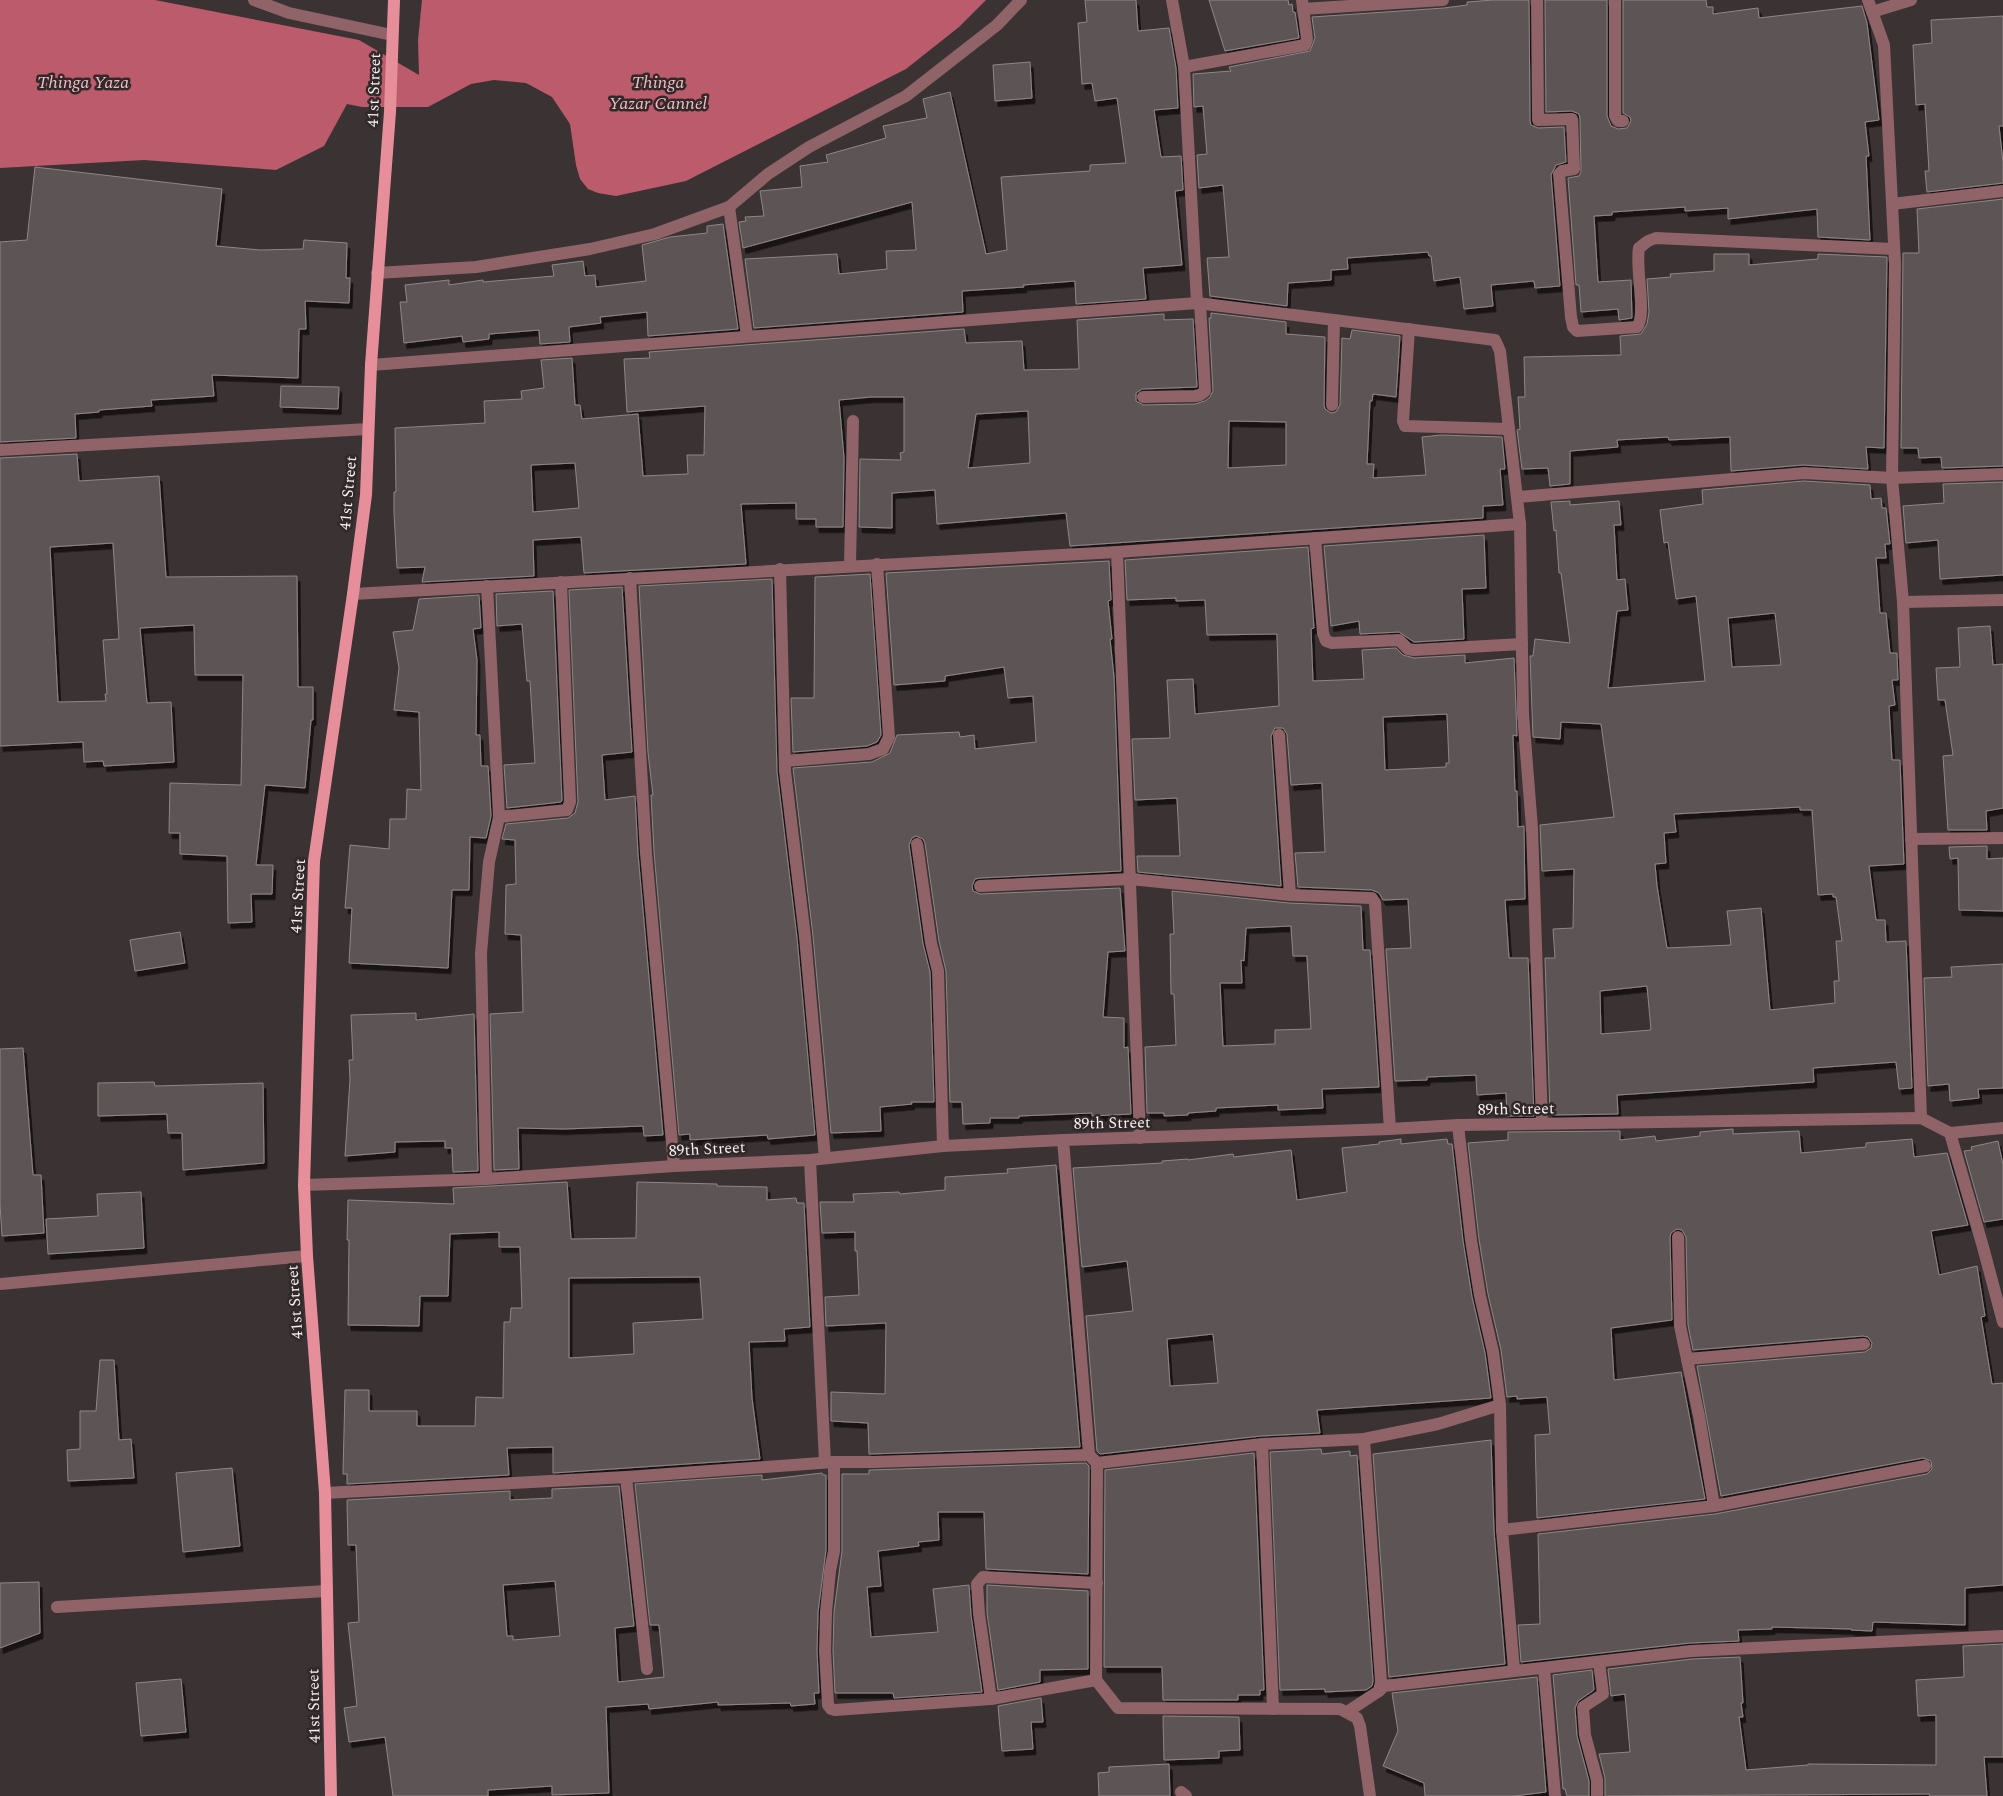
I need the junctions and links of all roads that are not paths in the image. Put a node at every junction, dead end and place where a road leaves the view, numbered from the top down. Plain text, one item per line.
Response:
1 (254, 0) edge
2 (394, 0) edge
3 (1021, 0) edge
4 (1172, 0) edge
5 (1443, 0) edge
6 (1537, 0) edge
7 (1615, 0) edge
8 (1911, 0) edge
9 (1303, 5) edge
10 (1870, 6) edge
11 (392, 38) junction
12 (1184, 67) junction
13 (1623, 121) dead end
14 (2003, 191) edge
15 (1892, 204) junction
16 (729, 207) junction
17 (1894, 249) junction
18 (377, 273) junction
19 (1199, 303) junction
20 (1334, 320) junction
21 (1409, 329) junction
22 (747, 336) junction
23 (371, 365) junction
24 (1143, 397) dead end
25 (1332, 404) dead end
26 (853, 422) dead end
27 (368, 429) junction
28 (1509, 429) junction
29 (0, 450) edge
30 (2003, 474) edge
31 (1892, 478) junction
32 (1517, 496) junction
33 (1520, 524) junction
34 (1315, 538) junction
35 (1117, 552) junction
36 (877, 564) junction
37 (850, 565) junction
38 (780, 569) junction
39 (630, 578) junction
40 (561, 582) junction
41 (488, 586) junction
42 (353, 594) junction
43 (2003, 600) edge
44 (1903, 602) junction
45 (1522, 644) junction
46 (1280, 735) dead end
47 (785, 761) junction
48 (499, 817) junction
49 (2003, 838) edge
50 (1911, 839) junction
51 (917, 844) dead end
52 (1130, 879) junction
53 (980, 886) dead end
54 (1290, 895) junction
55 (1921, 1118) junction
56 (1542, 1123) junction
57 (1458, 1125) junction
58 (2003, 1128) edge
59 (1390, 1129) junction
60 (1950, 1133) junction
61 (1140, 1138) junction
62 (1064, 1140) junction
63 (943, 1146) junction
64 (825, 1158) junction
65 (810, 1160) junction
66 (674, 1166) junction
67 (486, 1179) junction
68 (304, 1185) junction
69 (1678, 1237) dead end
70 (307, 1256) junction
71 (0, 1284) edge
72 (2003, 1322) edge
73 (1864, 1344) dead end
74 (1687, 1359) junction
75 (1500, 1405) junction
76 (1364, 1439) junction
77 (1262, 1444) junction
78 (1093, 1459) junction
79 (829, 1462) junction
80 (1925, 1466) dead end
81 (626, 1477) junction
82 (325, 1493) junction
83 (1714, 1506) junction
84 (1502, 1530) junction
85 (1097, 1583) junction
86 (327, 1591) junction
87 (57, 1607) dead end
88 (2003, 1636) edge
89 (1599, 1662) junction
90 (1544, 1668) junction
91 (647, 1669) dead end
92 (1514, 1670) junction
93 (1096, 1680) junction
94 (1379, 1691) junction
95 (991, 1699) junction
96 (1273, 1709) junction
97 (1347, 1712) junction
98 (331, 1796) edge
99 (1370, 1796) edge
100 (1555, 1796) edge
101 (1597, 1796) edge

1 - 11 street
2 - 11 main road, 41st Street
3 - 16 street
4 - 12 street
5 - 9 street
6 - 17 street
7 - 13 street
8 - 10 street
9 - 12 street
10 - 15 street
11 - 18 main road, 41st Street
12 - 19 street
14 - 15 street
15 - 17 street
16 - 18 street
16 - 22 street
17 - 31 street
18 - 23 main road, 41st Street
19 - 20 street
19 - 22 street
19 - 24 street
20 - 21 street
20 - 25 street
21 - 28 street
21 - 28 street
22 - 23 street
23 - 27 main road, 41st Street
26 - 37 street
27 - 29 street
27 - 42 main road, 41st Street
28 - 32 street
30 - 31 street
31 - 32 street
31 - 44 street
32 - 33 street
33 - 34 street
33 - 45 street
34 - 35 street
34 - 45 street
35 - 36 street
35 - 52 street
36 - 37 street
36 - 47 street
37 - 38 street
38 - 39 street
38 - 47 street
39 - 40 street
39 - 66 street
40 - 41 street
40 - 48 street
41 - 42 street
41 - 48 street
42 - 68 main road, 41st Street
43 - 44 street
44 - 50 street
45 - 56 street
46 - 54 street
47 - 64 street
48 - 67 street
49 - 50 street
50 - 55 street
51 - 63 street
52 - 53 street
52 - 54 street
52 - 61 street
54 - 59 street
55 - 56 street, 89th Street
55 - 60 street
56 - 57 street, 89th Street
57 - 59 street, 89th Street
57 - 75 street
58 - 60 street
59 - 61 street, 89th Street
60 - 72 street
61 - 62 street, 89th Street
62 - 63 street, 89th Street
62 - 78 street
63 - 64 street, 89th Street
64 - 65 street, 89th Street
65 - 66 street, 89th Street
65 - 79 street
66 - 67 street, 89th Street
67 - 68 street, 89th Street
68 - 70 main road, 41st Street
69 - 74 street
70 - 71 street
70 - 82 main road, 41st Street
73 - 74 street
74 - 83 street
75 - 76 street
75 - 84 street
76 - 77 street
76 - 94 street
77 - 78 street
77 - 96 street
78 - 79 street
78 - 85 street
79 - 81 street
79 - 95 street
80 - 83 street
81 - 82 street
81 - 91 street
82 - 86 main road, 41st Street
83 - 84 street
84 - 92 street
85 - 93 street
85 - 95 street
86 - 87 street
86 - 98 main road, 41st Street
88 - 89 street
89 - 90 street
89 - 101 street
90 - 92 street
90 - 100 street
92 - 94 street
93 - 95 street
93 - 96 street
94 - 97 street
96 - 97 street
97 - 99 street

